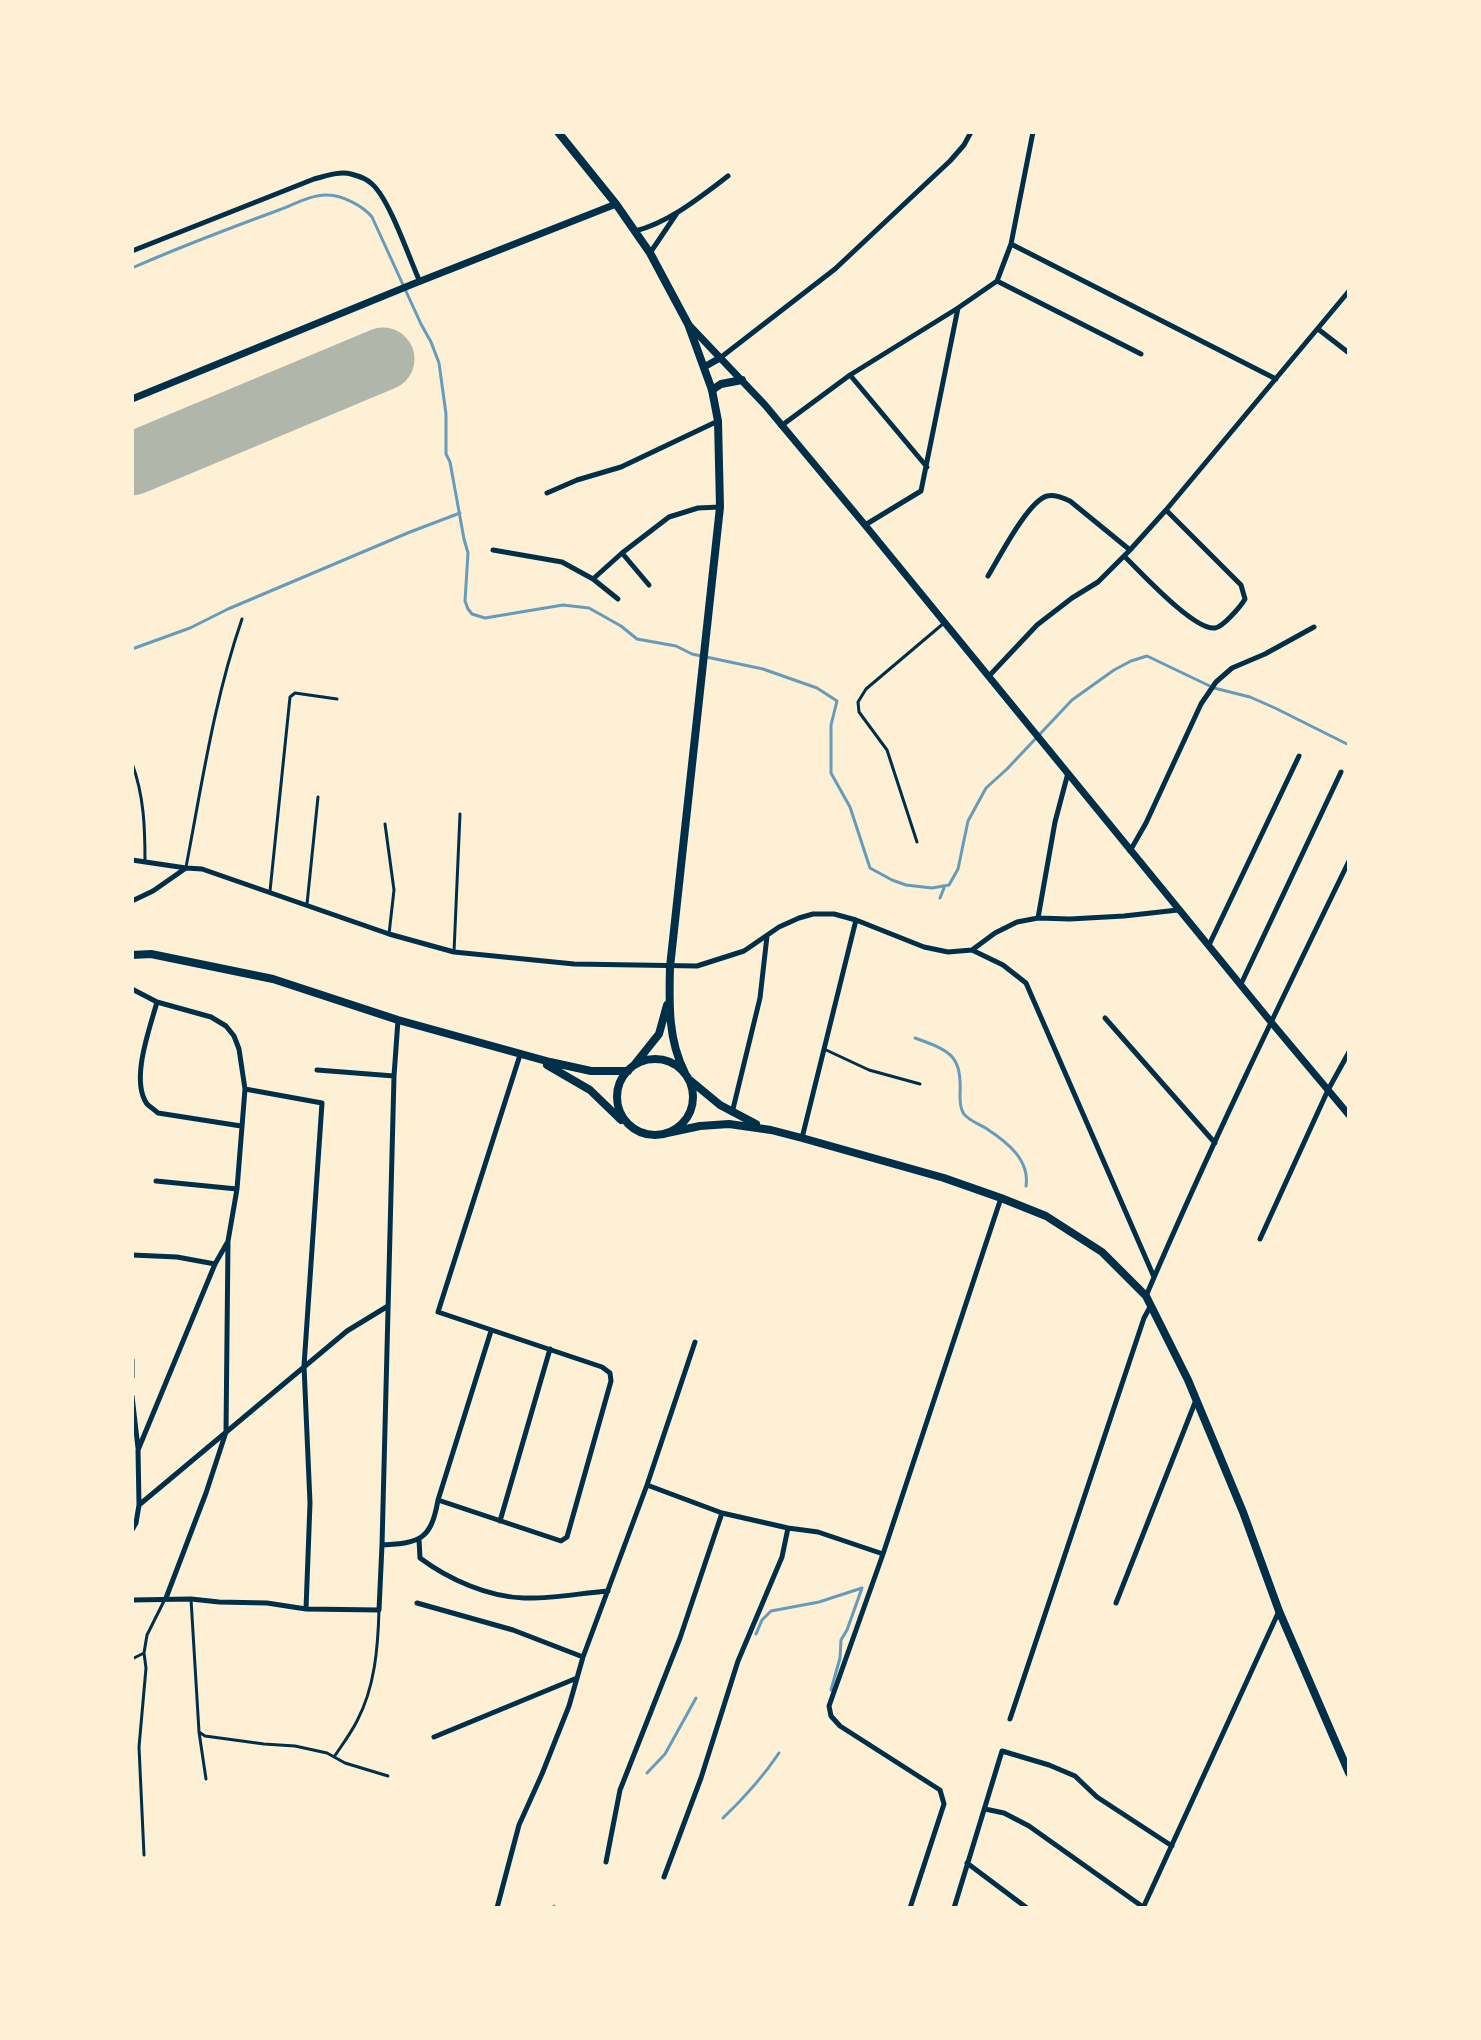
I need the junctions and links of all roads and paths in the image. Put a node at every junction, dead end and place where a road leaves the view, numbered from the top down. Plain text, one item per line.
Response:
1 (558, 132) edge
2 (971, 132) edge
3 (1033, 132) edge
4 (728, 176) dead end
5 (616, 204) junction
6 (678, 212) junction
7 (635, 231) junction
8 (1011, 244) junction
9 (132, 251) edge
10 (650, 253) junction
11 (998, 280) junction
12 (417, 283) junction
13 (1349, 291) edge
14 (1347, 298) edge
15 (958, 308) junction
16 (688, 324) junction
17 (1318, 329) junction
18 (1349, 353) edge
19 (1141, 354) dead end
20 (720, 358) junction
21 (704, 367) junction
22 (850, 375) junction
23 (1276, 379) junction
24 (742, 380) junction
25 (712, 390) junction
26 (132, 399) edge
27 (718, 421) junction
28 (781, 426) junction
29 (927, 467) junction
30 (547, 493) dead end
31 (720, 507) junction
32 (1166, 510) junction
33 (865, 525) junction
34 (493, 550) dead end
35 (1130, 550) junction
36 (622, 553) junction
37 (1124, 556) junction
38 (988, 576) dead end
39 (592, 579) junction
40 (649, 585) dead end
41 (618, 599) dead end
42 (242, 619) dead end
43 (945, 622) junction
44 (1314, 627) dead end
45 (989, 676) junction
46 (337, 699) dead end
47 (1299, 756) dead end
48 (132, 763) edge
49 (1341, 772) dead end
50 (1068, 773) junction
51 (318, 797) dead end
52 (459, 814) dead end
53 (386, 825) dead end
54 (917, 842) dead end
55 (1130, 851) junction
56 (132, 860) edge
57 (1349, 861) edge
58 (145, 862) junction
59 (186, 868) junction
60 (270, 891) junction
61 (132, 901) edge
62 (307, 904) junction
63 (1178, 910) junction
64 (1038, 918) junction
65 (856, 920) junction
66 (389, 934) junction
67 (767, 936) junction
68 (1209, 945) junction
69 (972, 950) junction
70 (454, 952) junction
71 (132, 955) edge
72 (670, 967) junction
73 (1241, 984) junction
74 (132, 989) edge
75 (669, 994) junction
76 (157, 1002) junction
77 (1106, 1018) dead end
78 (398, 1020) junction
79 (1271, 1022) junction
80 (824, 1049) junction
81 (1349, 1052) edge
82 (520, 1054) junction
83 (530, 1057) junction
84 (630, 1069) junction
85 (317, 1070) dead end
86 (394, 1076) junction
87 (687, 1076) junction
88 (920, 1084) dead end
89 (245, 1089) junction
90 (1328, 1090) junction
91 (732, 1113) junction
92 (1349, 1114) edge
93 (241, 1126) junction
94 (632, 1126) junction
95 (771, 1130) junction
96 (667, 1133) junction
97 (802, 1138) junction
98 (1215, 1143) junction
99 (156, 1181) dead end
100 (237, 1190) junction
101 (1001, 1198) junction
102 (1260, 1239) dead end
103 (228, 1241) junction
104 (132, 1255) edge
105 (215, 1264) junction
106 (1154, 1277) junction
107 (1146, 1296) junction
108 (388, 1306) junction
109 (1150, 1306) junction
110 (491, 1331) junction
111 (695, 1342) dead end
112 (550, 1349) junction
113 (132, 1360) edge
114 (304, 1366) junction
115 (132, 1377) edge
116 (132, 1396) edge
117 (1196, 1400) junction
118 (226, 1432) junction
119 (138, 1450) junction
120 (647, 1485) junction
121 (438, 1500) junction
122 (139, 1505) junction
123 (722, 1513) junction
124 (501, 1521) junction
125 (788, 1528) junction
126 (132, 1530) edge
127 (419, 1539) junction
128 (382, 1545) junction
129 (882, 1554) junction
130 (608, 1591) junction
131 (166, 1599) junction
132 (192, 1599) junction
133 (132, 1600) edge
134 (417, 1603) dead end
135 (1116, 1603) dead end
136 (306, 1609) junction
137 (379, 1610) junction
138 (1279, 1611) junction
139 (144, 1653) junction
140 (584, 1658) junction
141 (132, 1659) edge
142 (577, 1678) junction
143 (1010, 1719) dead end
144 (199, 1732) junction
145 (434, 1737) dead end
146 (334, 1757) junction
147 (1349, 1773) edge
148 (388, 1776) dead end
149 (206, 1779) dead end
150 (985, 1809) junction
151 (1172, 1846) junction
152 (144, 1855) dead end
153 (606, 1862) dead end
154 (967, 1863) junction
155 (664, 1877) dead end
156 (498, 1908) edge
157 (910, 1908) edge
158 (954, 1908) edge
159 (1027, 1908) edge
160 (1143, 1908) edge

1 - 5 main road
2 - 20 street
3 - 8 street
4 - 6 street
5 - 7 main road
5 - 12 street
6 - 7 street
6 - 10 street
7 - 10 main road
8 - 11 street
8 - 23 street
9 - 12 street
10 - 16 main road
11 - 15 street
11 - 19 street
12 - 26 street
13 - 14 street
14 - 17 street
15 - 22 street
15 - 29 street
16 - 20 street
16 - 21 main road
17 - 18 street
17 - 23 street
20 - 21 street
20 - 24 street
21 - 25 main road
22 - 28 street
22 - 29 street
23 - 32 street
24 - 25 main road
24 - 28 street
25 - 27 main road
27 - 30 street
27 - 31 main road
28 - 33 street
29 - 33 street
31 - 36 street
31 - 72 main road
32 - 35 street
32 - 37 street
33 - 43 street
34 - 39 street
35 - 37 street
35 - 38 street
36 - 39 street
36 - 40 street
37 - 45 street
39 - 41 street
42 - 59 lane
43 - 45 street
43 - 54 lane
44 - 55 street
45 - 50 street
46 - 60 lane
47 - 68 street
48 - 58 lane
49 - 73 street
50 - 55 street
50 - 64 street
51 - 62 lane
52 - 70 lane
53 - 66 lane
55 - 63 street
56 - 58 street
57 - 79 street
58 - 59 street
59 - 60 street
59 - 61 street
60 - 62 street
62 - 66 street
63 - 64 street
63 - 68 street
64 - 69 street
65 - 67 street
65 - 69 street
65 - 80 street
66 - 70 street
67 - 72 street
67 - 91 street
68 - 73 street
69 - 106 street
70 - 72 street
71 - 78 main road
72 - 75 main road
73 - 79 street
74 - 76 street
75 - 84 main road
75 - 87 main road
76 - 89 street
76 - 93 street
77 - 98 street
78 - 82 main road
78 - 86 street
79 - 90 street
79 - 98 street
80 - 88 lane
80 - 97 street
81 - 90 street
82 - 83 main road
82 - 110 street
83 - 84 main road
83 - 94 main road
84 - 87 main road
84 - 94 main road
85 - 86 street
86 - 108 street
87 - 91 main road
87 - 96 main road
89 - 93 street
89 - 114 street
90 - 92 street
90 - 102 street
91 - 95 main road
93 - 100 street
94 - 96 main road
95 - 96 main road
95 - 97 main road
97 - 101 main road
98 - 106 street
99 - 100 street
100 - 103 street
101 - 107 main road
101 - 129 street
103 - 105 street
103 - 118 street
104 - 105 street
105 - 119 street
106 - 107 street
107 - 109 main road
108 - 114 street
108 - 128 street
109 - 117 main road
109 - 143 street
110 - 112 street
110 - 121 street
111 - 120 street
112 - 124 street
112 - 124 street
113 - 115 street
114 - 118 street
114 - 136 street
116 - 119 street
117 - 135 street
117 - 138 main road
118 - 122 street
118 - 131 street
119 - 122 street
120 - 123 street
120 - 130 street
121 - 124 street
121 - 127 street
122 - 126 street
123 - 125 street
123 - 153 street
125 - 129 street
125 - 155 street
127 - 128 street
127 - 130 street
128 - 137 street
129 - 157 street
130 - 140 street
131 - 132 street
131 - 133 street
131 - 139 lane
132 - 136 street
132 - 144 lane
134 - 140 street
136 - 137 street
137 - 146 lane
138 - 147 main road
138 - 151 street
139 - 141 lane
139 - 152 lane
140 - 142 street
142 - 145 street
142 - 156 street
144 - 146 lane
144 - 149 lane
146 - 148 lane
150 - 151 street
150 - 154 street
150 - 160 street
151 - 160 street
154 - 158 street
154 - 159 street

